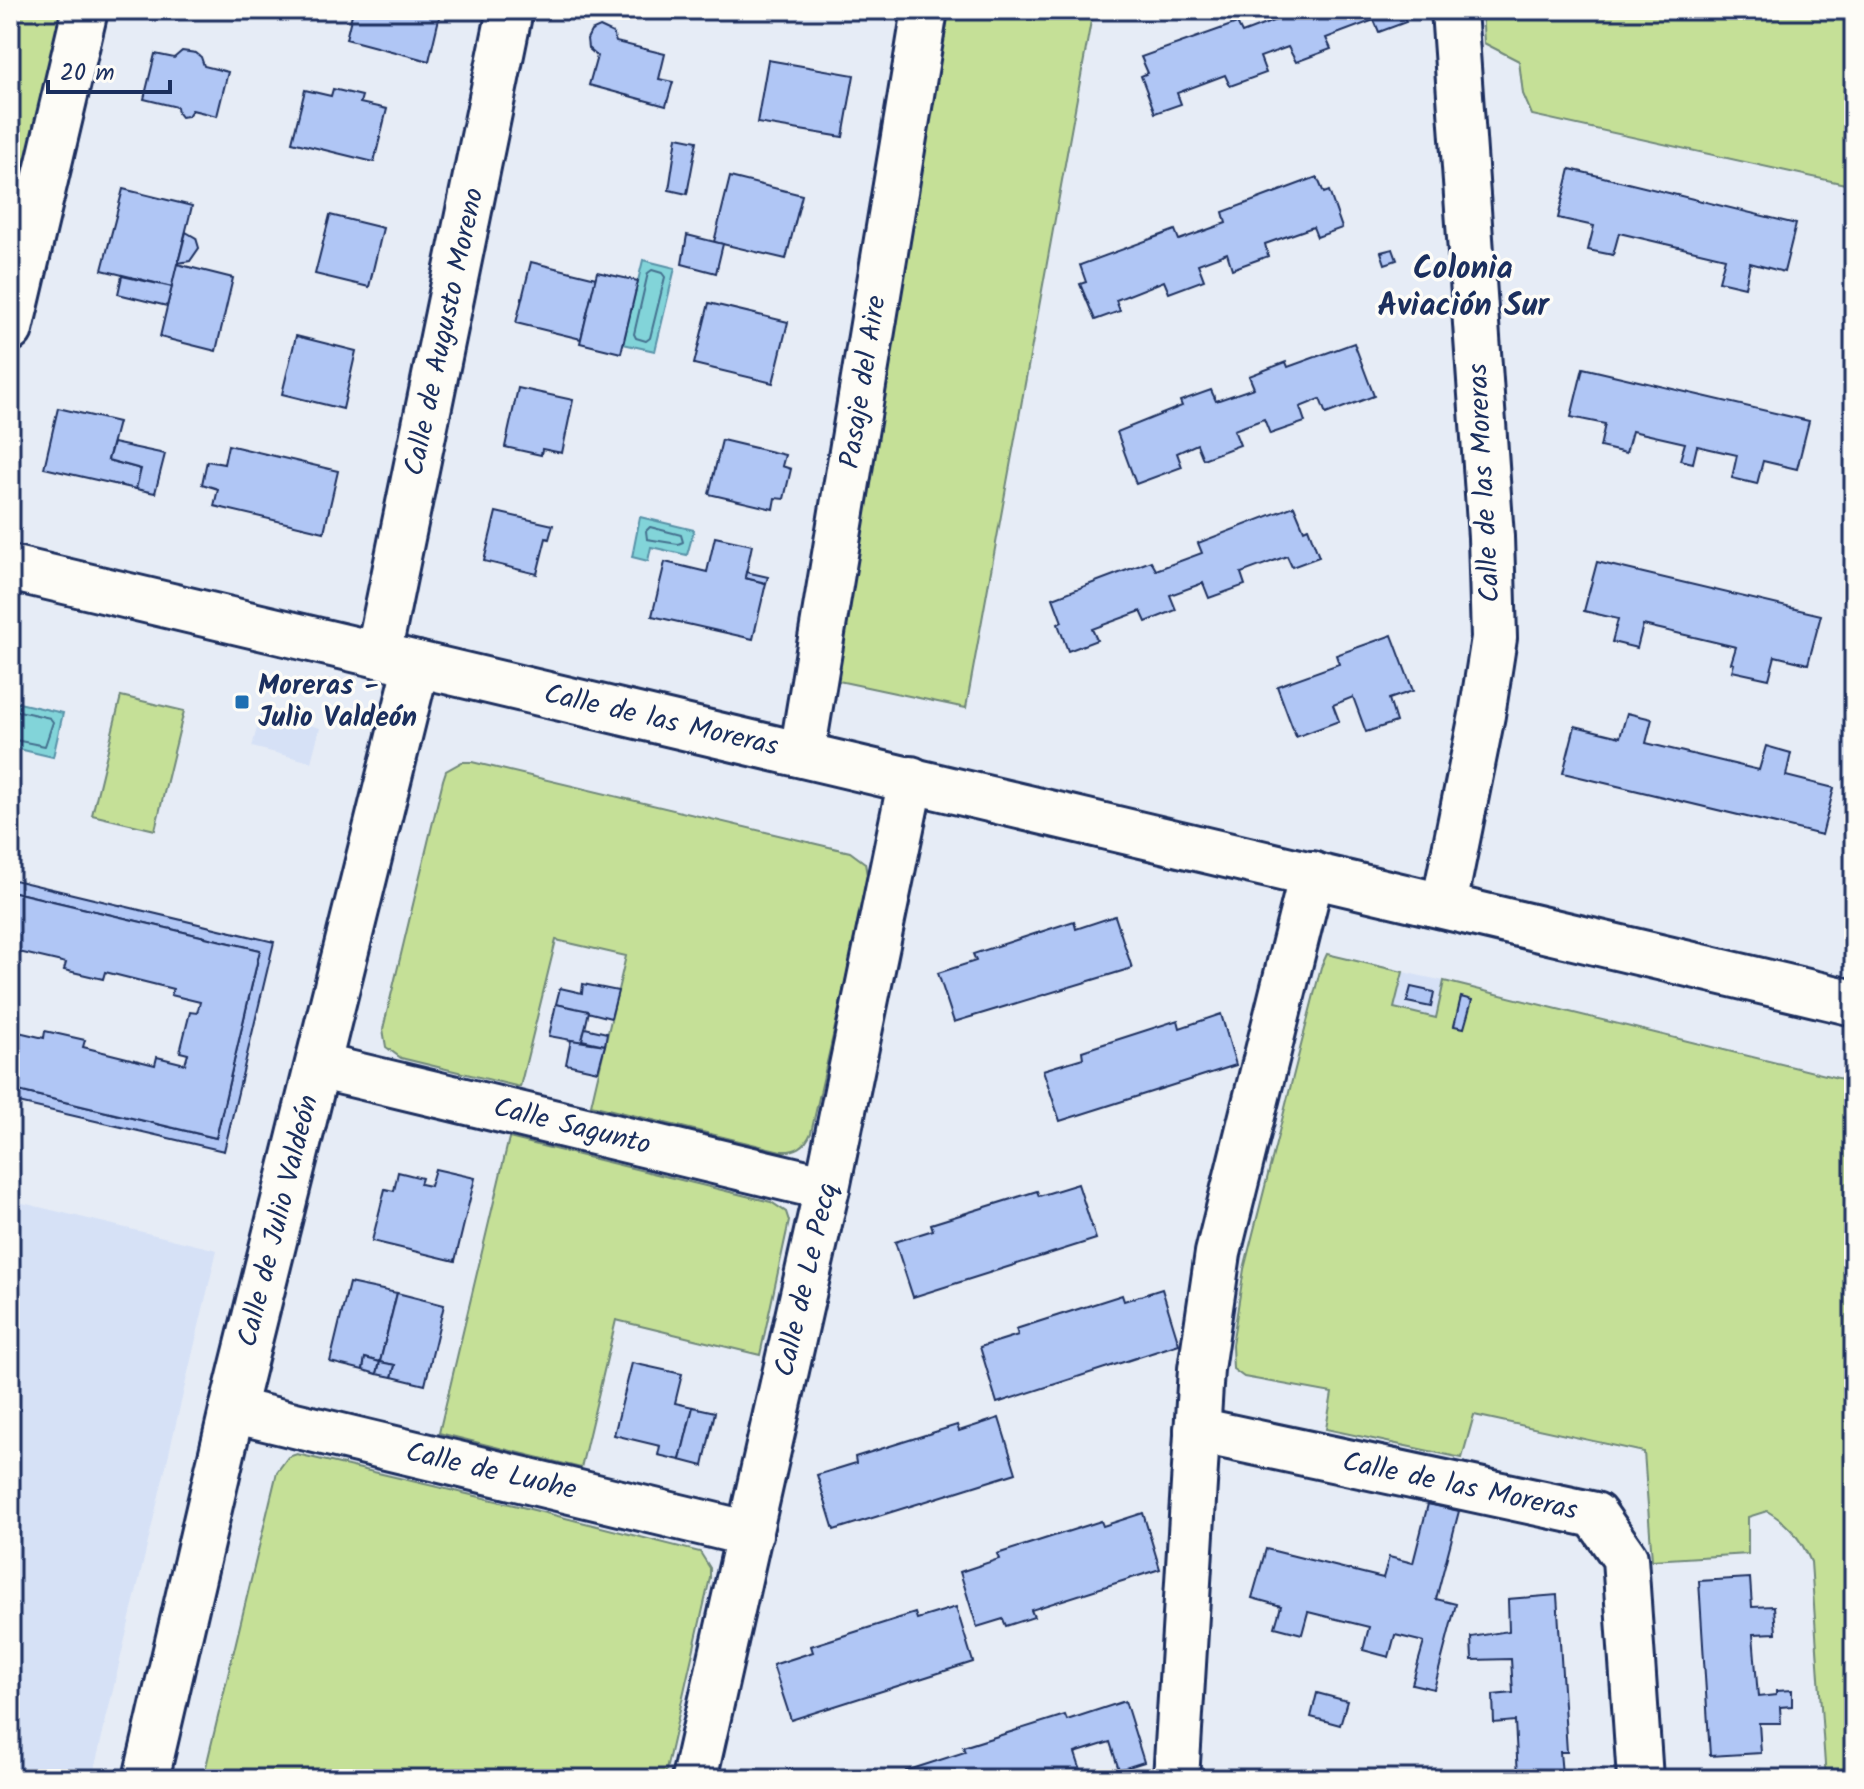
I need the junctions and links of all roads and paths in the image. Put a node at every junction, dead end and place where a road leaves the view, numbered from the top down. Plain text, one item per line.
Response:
1 (85, 10) edge
2 (510, 10) edge
3 (925, 10) edge
4 (1454, 10) edge
5 (10, 329) edge
6 (10, 568) edge
7 (398, 659) junction
8 (802, 754) junction
9 (911, 779) junction
10 (1312, 874) junction
11 (1444, 905) junction
12 (1854, 1003) edge
13 (318, 1066) junction
14 (827, 1188) junction
15 (232, 1410) junction
16 (1197, 1430) junction
17 (750, 1534) junction
18 (146, 1779) edge
19 (694, 1779) edge
20 (1176, 1779) edge
21 (1640, 1779) edge

1 - 5 street
2 - 7 street, Calle de Augusto Moreno
3 - 8 street, Pasaje del Aire
4 - 11 street, Calle de las Moreras
6 - 7 street, Calle de las Moreras
7 - 8 street, Calle de las Moreras
7 - 13 street, Calle de Julio Valdeón
8 - 9 street, Calle de las Moreras
9 - 10 street, Calle de las Moreras
9 - 14 street, Calle de Le Pecq
10 - 11 street, Calle de las Moreras
10 - 16 street
11 - 12 street, Calle de las Moreras
13 - 14 street, Calle Sagunto
13 - 15 street, Calle de Julio Valdeón
14 - 17 street, Calle de Le Pecq
15 - 17 street, Calle de Luohe
15 - 18 street, Calle de Julio Valdeón
16 - 20 street
16 - 21 street, Calle de las Moreras
17 - 19 street, Calle de Le Pecq

